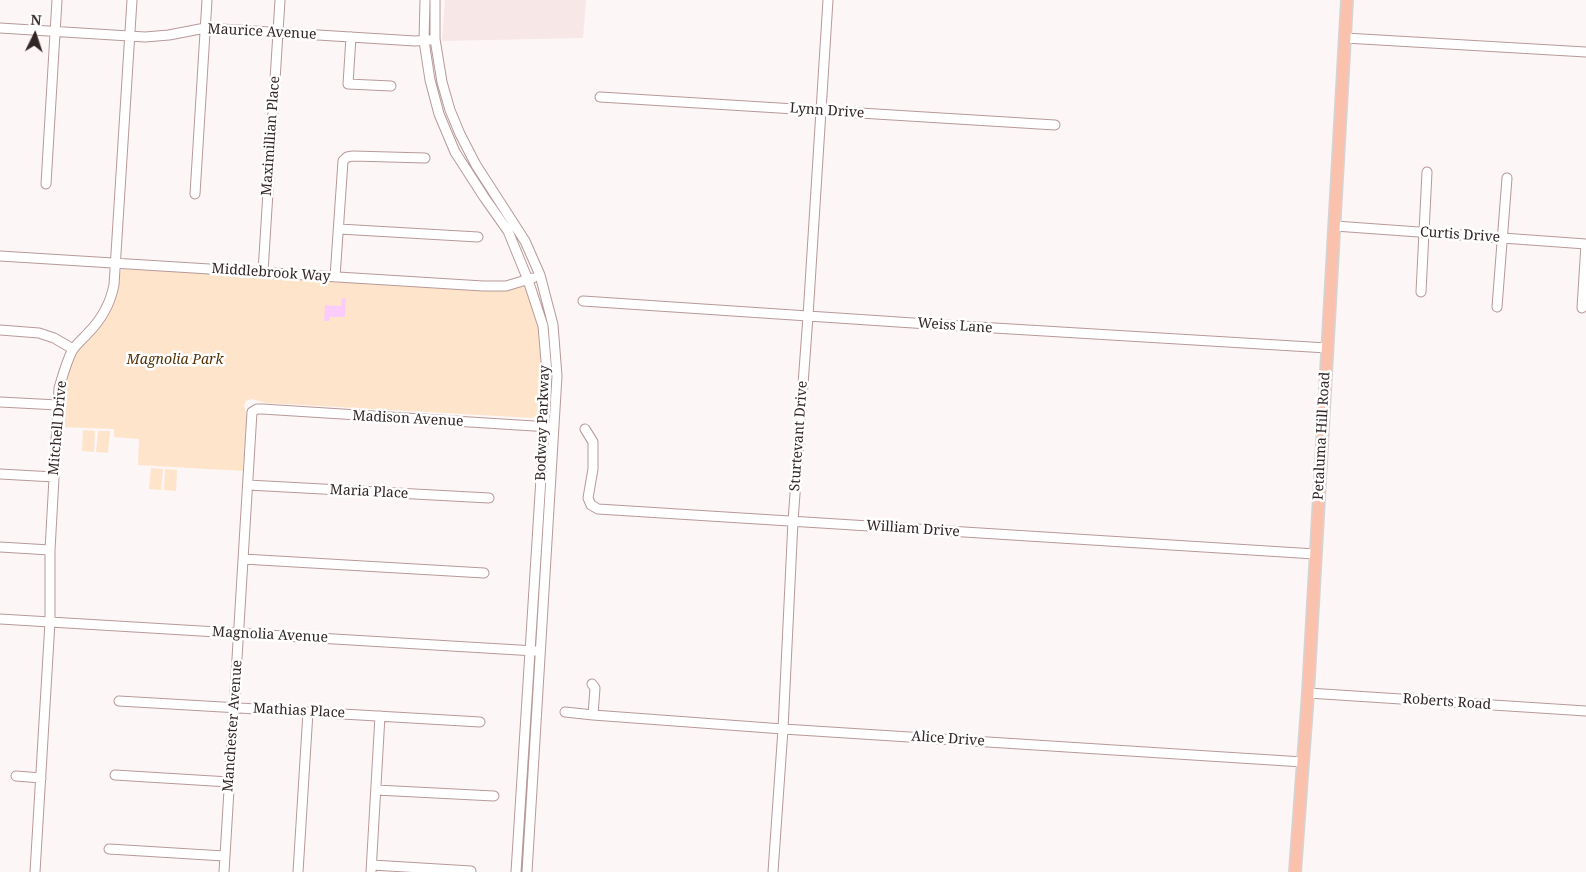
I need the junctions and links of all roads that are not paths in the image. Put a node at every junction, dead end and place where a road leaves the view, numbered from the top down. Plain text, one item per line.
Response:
1 (57, 0) edge
2 (132, 0) edge
3 (207, 0) edge
4 (280, 0) edge
5 (425, 0) edge
6 (435, 0) edge
7 (828, 0) edge
8 (1347, 0) edge
9 (0, 28) edge
10 (205, 28) junction
11 (55, 32) junction
12 (278, 32) junction
13 (130, 36) junction
14 (351, 37) junction
15 (435, 38) junction
16 (1345, 38) junction
17 (424, 41) junction
18 (1586, 52) edge
19 (391, 86) dead end
20 (600, 97) dead end
21 (821, 110) junction
22 (1055, 125) dead end
23 (425, 158) dead end
24 (1427, 172) dead end
25 (1507, 178) dead end
26 (46, 184) dead end
27 (195, 194) dead end
28 (1335, 226) junction
29 (339, 229) junction
30 (1424, 232) junction
31 (478, 237) dead end
32 (1503, 237) junction
33 (1586, 244) edge
34 (0, 256) edge
35 (117, 263) junction
36 (263, 272) junction
37 (540, 275) junction
38 (335, 277) junction
39 (528, 280) junction
40 (1421, 292) dead end
41 (582, 301) dead end
42 (1497, 307) dead end
43 (1582, 308) dead end
44 (808, 316) junction
45 (0, 330) edge
46 (1327, 348) junction
47 (73, 349) junction
48 (0, 402) edge
49 (58, 405) junction
50 (262, 409) joint
51 (549, 427) junction
52 (585, 430) dead end
53 (0, 474) edge
54 (54, 477) junction
55 (248, 485) junction
56 (489, 498) dead end
57 (793, 521) junction
58 (0, 547) edge
59 (50, 550) junction
60 (1315, 554) junction
61 (243, 559) junction
62 (484, 573) dead end
63 (0, 619) edge
64 (50, 622) junction
65 (239, 633) junction
66 (530, 651) junction
67 (540, 651) junction
68 (592, 684) dead end
69 (1308, 693) junction
70 (119, 701) dead end
71 (235, 708) junction
72 (1586, 711) edge
73 (308, 712) junction
74 (565, 712) dead end
75 (593, 715) junction
76 (380, 716) junction
77 (480, 722) dead end
78 (782, 729) junction
79 (1303, 762) junction
80 (115, 775) dead end
81 (16, 776) dead end
82 (41, 778) junction
83 (229, 782) junction
84 (376, 790) junction
85 (494, 796) dead end
86 (110, 849) dead end
87 (224, 856) junction
88 (371, 869) edge
89 (471, 871) edge
90 (35, 872) edge
91 (224, 872) edge
92 (298, 872) edge
93 (516, 872) edge
94 (527, 872) edge
95 (773, 872) edge
96 (1295, 872) edge

1 - 11 street
2 - 13 street, Mitchell Drive
3 - 10 street
4 - 12 street, Maximillian Place
5 - 17 street, Bodway Parkway
6 - 15 street, Bodway Parkway
7 - 21 street, Sturtevant Drive
8 - 16 main road, Petaluma Hill Road
9 - 11 street, Maurice Avenue
10 - 12 street, Maurice Avenue
10 - 13 street, Maurice Avenue
10 - 27 street
11 - 13 street, Maurice Avenue
11 - 26 street
12 - 14 street, Maurice Avenue
12 - 36 street, Maximillian Place
13 - 35 street, Mitchell Drive
14 - 17 street, Maurice Avenue
14 - 19 street
15 - 17 street, Maurice Avenue
15 - 37 street, Bodway Parkway
16 - 18 street
16 - 28 main road, Petaluma Hill Road
17 - 39 street, Bodway Parkway
20 - 21 street, Lynn Drive
21 - 22 street, Lynn Drive
21 - 44 street, Sturtevant Drive
23 - 29 street
24 - 30 street
25 - 32 street
28 - 30 street, Curtis Drive
28 - 46 main road, Petaluma Hill Road
29 - 31 street
29 - 38 street
30 - 32 street, Curtis Drive
30 - 40 street
32 - 33 street, Curtis Drive
32 - 42 street
33 - 43 street
34 - 35 street, Middlebrook Way
35 - 36 street, Middlebrook Way
35 - 47 street, Mitchell Drive
36 - 38 street, Middlebrook Way
37 - 39 street, Middlebrook Way
37 - 51 street, Bodway Parkway
38 - 39 street, Middlebrook Way
39 - 51 street, Bodway Parkway
41 - 44 street, Weiss Lane
44 - 46 street, Weiss Lane
44 - 57 street, Sturtevant Drive
45 - 47 street
46 - 60 main road, Petaluma Hill Road
47 - 49 street, Mitchell Drive
48 - 49 street
49 - 54 street, Mitchell Drive
50 - 51 street, Madison Avenue
50 - 55 street, Manchester Avenue
51 - 66 street, Bodway Parkway
51 - 67 street, Bodway Parkway
52 - 57 street, William Drive
53 - 54 street
54 - 59 street, Mitchell Drive
55 - 56 street, Maria Place
55 - 61 street, Manchester Avenue
57 - 60 street, William Drive
57 - 78 street, Sturtevant Drive
58 - 59 street
59 - 64 street, Mitchell Drive
60 - 69 main road, Petaluma Hill Road
61 - 62 street
61 - 65 street, Manchester Avenue
63 - 64 street, Magnolia Avenue
64 - 65 street, Magnolia Avenue
64 - 82 street, Mitchell Drive
65 - 66 street, Magnolia Avenue
65 - 71 street, Manchester Avenue
66 - 67 street, Magnolia Avenue
66 - 93 street, Bodway Parkway
67 - 94 street, Bodway Parkway
68 - 75 street
69 - 72 street, Roberts Road
69 - 79 main road, Petaluma Hill Road
70 - 71 street, Mathias Place
71 - 73 street, Mathias Place
71 - 83 street, Manchester Avenue
73 - 76 street, Mathias Place
73 - 92 street
74 - 75 street, Alice Drive
75 - 78 street, Alice Drive
76 - 77 street, Mathias Place
76 - 84 street
78 - 79 street, Alice Drive
78 - 95 street, Sturtevant Drive
79 - 96 main road, Petaluma Hill Road
80 - 83 street
81 - 82 street
82 - 90 street, Mitchell Drive
83 - 87 street, Manchester Avenue
84 - 85 street
84 - 88 street
86 - 87 street
87 - 91 street, Manchester Avenue
88 - 89 street

